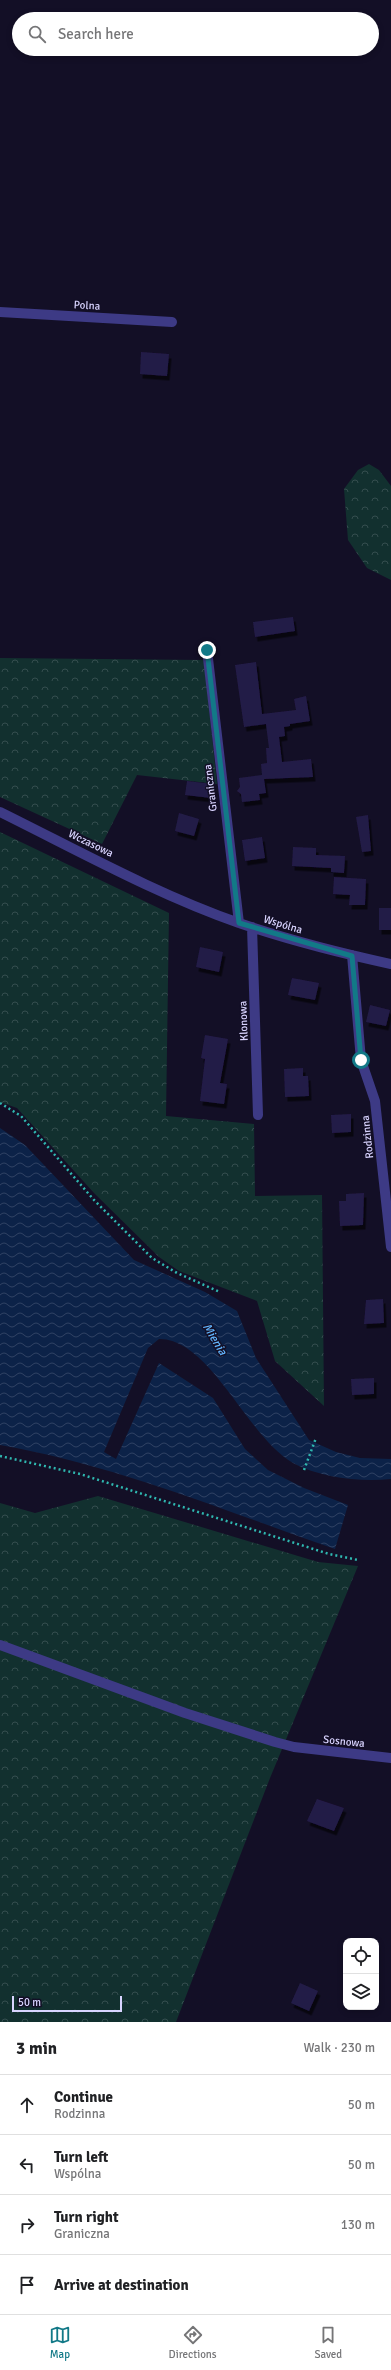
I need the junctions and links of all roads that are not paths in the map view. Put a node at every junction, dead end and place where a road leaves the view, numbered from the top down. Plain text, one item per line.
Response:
1 (0, 312) edge
2 (172, 322) dead end
3 (207, 650) dead end
4 (0, 812) edge
5 (172, 896) joint
6 (239, 923) junction
7 (252, 927) junction
8 (352, 956) junction
9 (391, 964) edge
10 (258, 1115) dead end
11 (391, 1247) edge
12 (0, 1645) edge
13 (391, 1758) edge

1 - 2 street, Polna
3 - 6 street, Graniczna
4 - 5 street, Wczasowa
5 - 6 street, Wspólna
6 - 7 street, Wspólna
7 - 8 street, Wspólna
7 - 10 street, Klonowa
8 - 9 street, Wspólna
8 - 11 street, Rodzinna
12 - 13 street, Sosnowa

